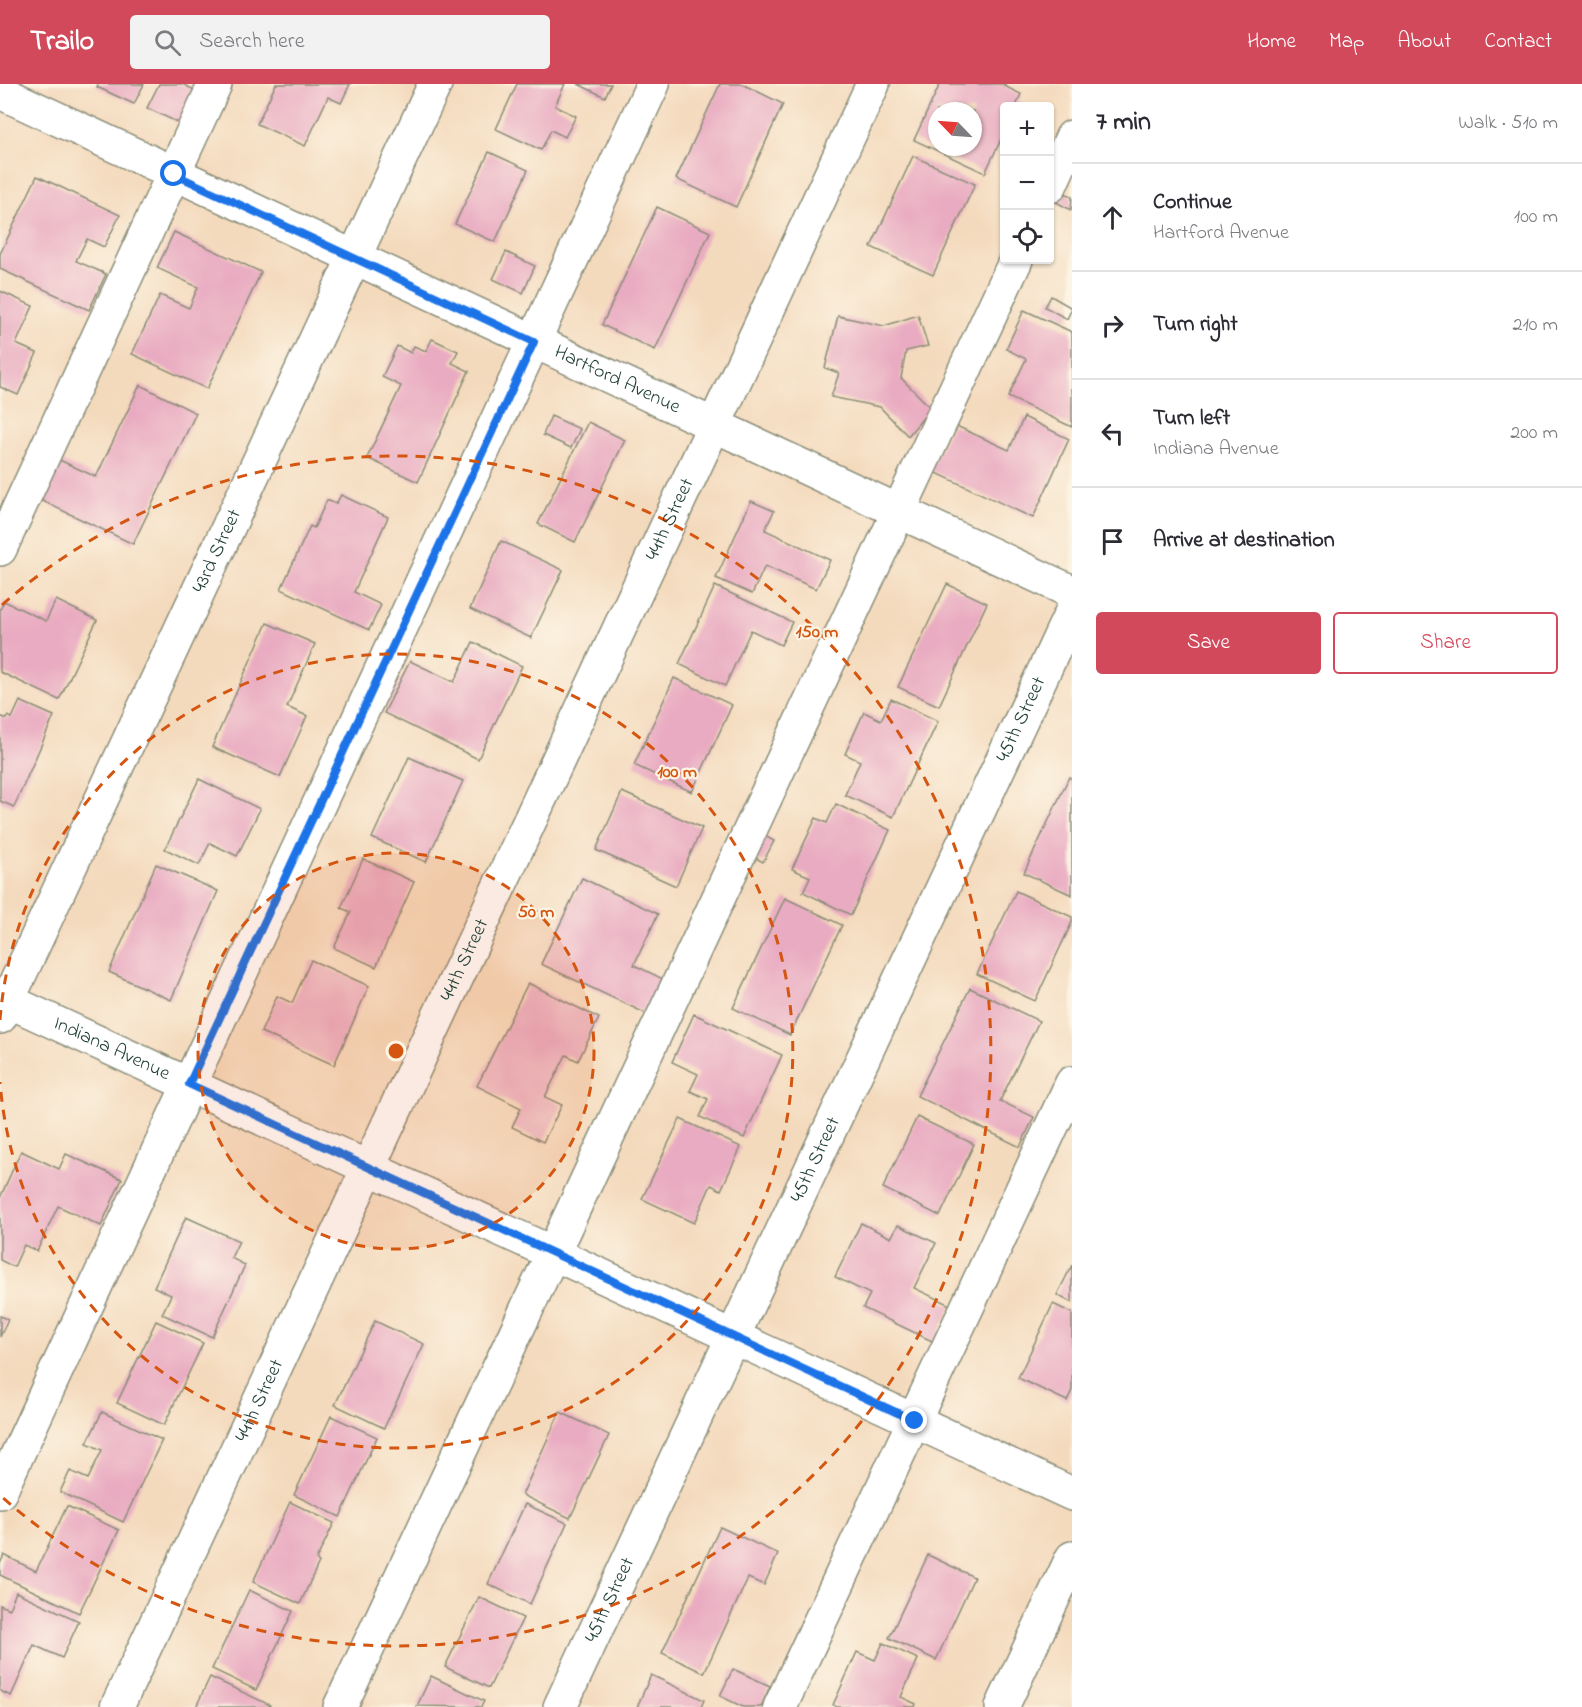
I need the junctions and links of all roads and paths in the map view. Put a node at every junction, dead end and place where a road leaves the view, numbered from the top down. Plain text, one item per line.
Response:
1 (215, 84) edge
2 (435, 84) edge
3 (653, 84) edge
4 (873, 84) edge
5 (0, 93) edge
6 (1072, 137) edge
7 (174, 174) junction
8 (1054, 177) edge
9 (354, 257) junction
10 (1014, 264) edge
11 (534, 342) junction
12 (714, 425) junction
13 (899, 512) junction
14 (0, 549) edge
15 (1072, 592) edge
16 (1072, 611) edge
17 (3, 1005) edge
18 (1072, 1083) edge
19 (189, 1084) junction
20 (368, 1167) junction
21 (553, 1253) junction
22 (734, 1337) junction
23 (915, 1421) junction
24 (0, 1492) edge
25 (1072, 1494) edge
26 (1072, 1558) edge
27 (117, 1707) edge
28 (340, 1707) edge
29 (560, 1707) edge
30 (780, 1707) edge
31 (1002, 1707) edge

1 - 7 street
2 - 9 street, 43rd Street
3 - 11 street
4 - 12 street, 44th Street
5 - 7 street, Hartford Avenue
6 - 8 street
7 - 9 street, Hartford Avenue
7 - 14 street
9 - 11 street, Hartford Avenue
9 - 17 street, 43rd Street
10 - 13 street
11 - 12 street, Hartford Avenue
11 - 19 street
12 - 13 street, Hartford Avenue
12 - 20 street, 44th Street
13 - 15 street, Hartford Avenue
13 - 21 street
16 - 22 street, 45th Street
17 - 19 street, Indiana Avenue
18 - 23 street
19 - 20 street, Indiana Avenue
19 - 24 street
20 - 21 street, Indiana Avenue
20 - 27 street, 44th Street
21 - 22 street, Indiana Avenue
21 - 28 street
22 - 23 street, Indiana Avenue
22 - 29 street, 45th Street
23 - 25 street, Indiana Avenue
23 - 30 street
26 - 31 street

